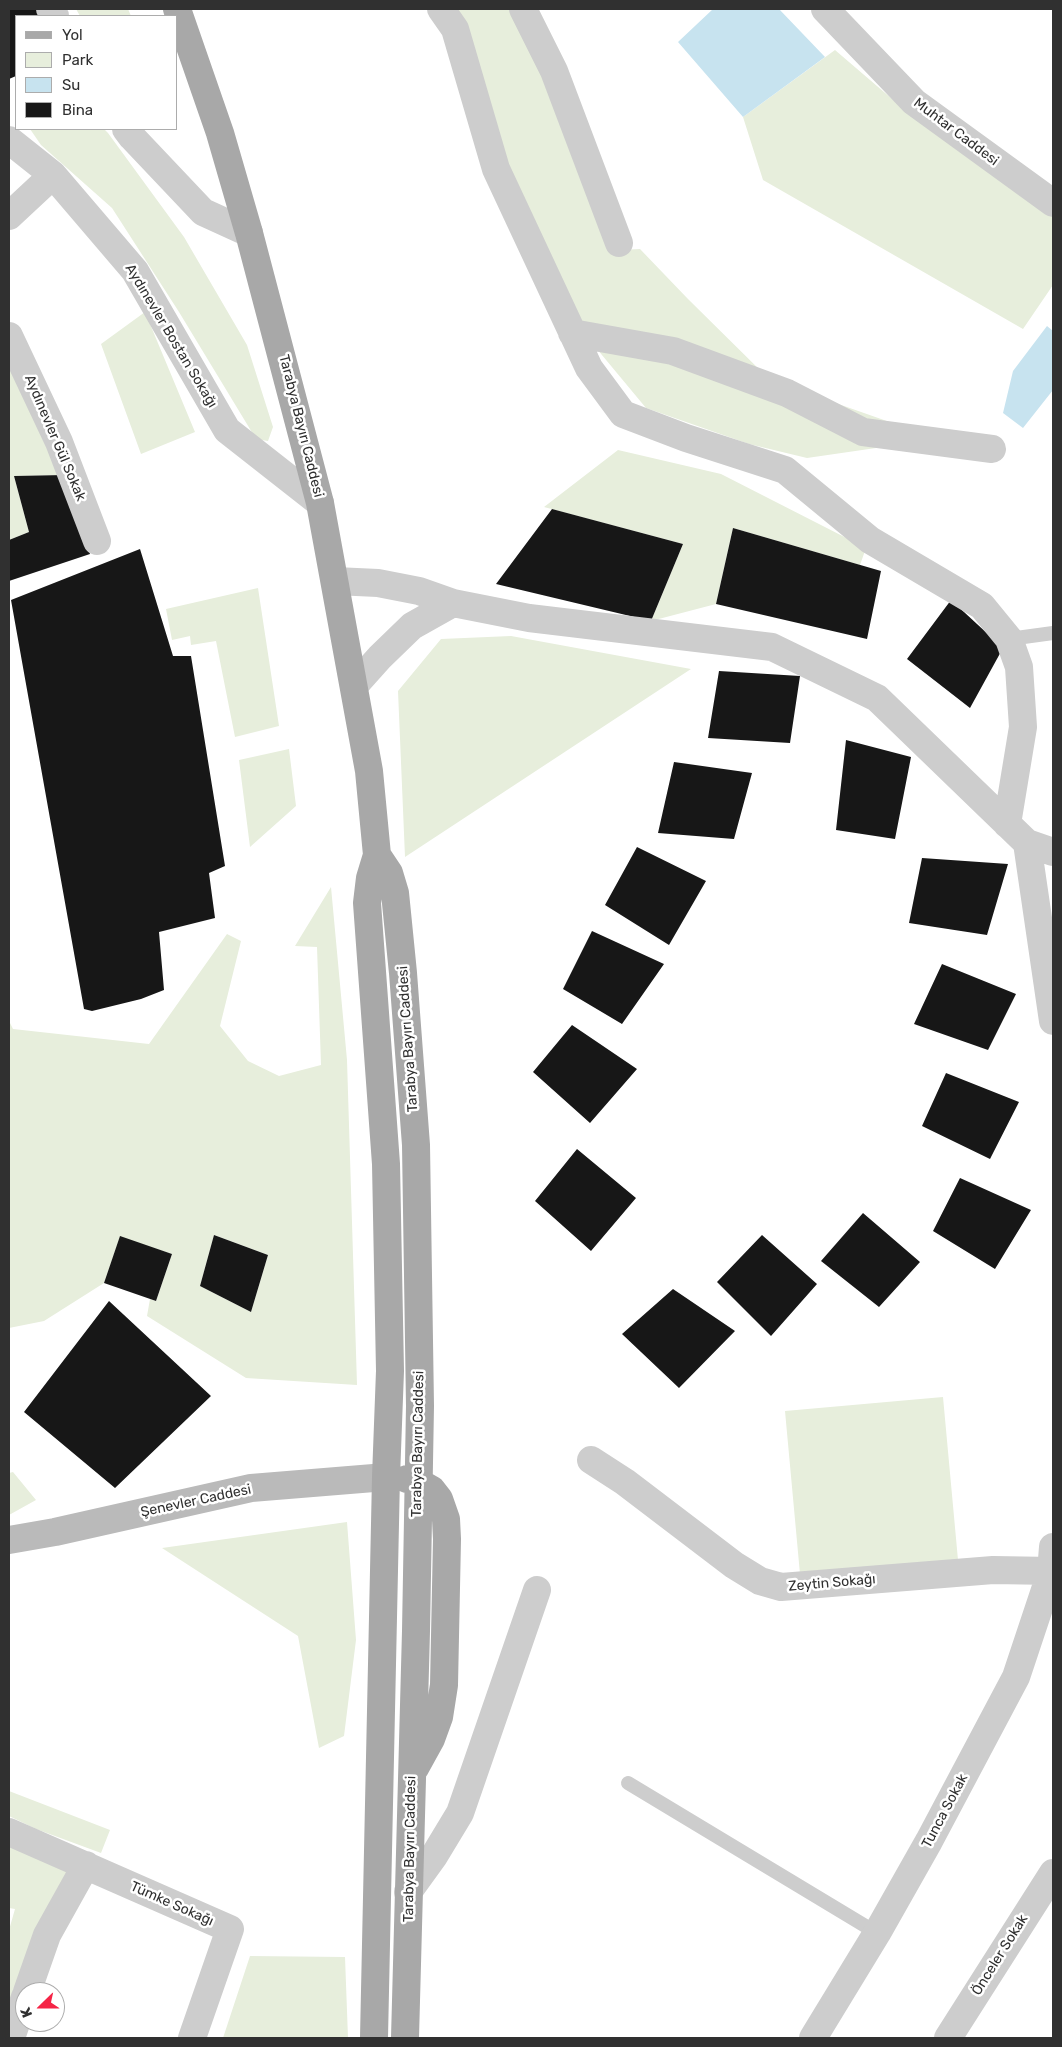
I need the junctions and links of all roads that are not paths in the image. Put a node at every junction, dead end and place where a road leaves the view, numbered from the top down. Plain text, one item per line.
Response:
1 (177, 9) edge
2 (441, 9) edge
3 (523, 9) edge
4 (825, 9) edge
5 (127, 130) edge
6 (9, 140) edge
7 (53, 175) junction
8 (1053, 203) edge
9 (9, 216) edge
10 (249, 233) junction
11 (619, 243) dead end
12 (572, 332) junction
13 (9, 336) edge
14 (992, 449) dead end
15 (320, 503) junction
16 (97, 541) dead end
17 (335, 581) junction
18 (453, 603) junction
19 (1053, 633) edge
20 (1009, 640) junction
21 (354, 686) junction
22 (1007, 824) junction
23 (1028, 843) junction
24 (1053, 852) edge
25 (377, 855) junction
26 (1053, 1021) edge
27 (591, 1460) dead end
28 (386, 1477) junction
29 (418, 1482) junction
30 (9, 1540) edge
31 (1052, 1563) edge
32 (537, 1590) dead end
33 (628, 1783) dead end
34 (9, 1832) edge
35 (86, 1865) junction
36 (1053, 1872) edge
37 (408, 1892) junction
38 (877, 1933) junction
39 (31, 1982) edge
40 (15, 2024) edge
41 (10, 2038) edge
42 (192, 2038) edge
43 (374, 2038) edge
44 (405, 2038) edge
45 (813, 2038) edge
46 (948, 2038) edge

1 - 10 main road, Tarabya Bayırı Caddesi
2 - 12 street
3 - 11 street
4 - 8 street, Muhtar Caddesi
5 - 10 street
6 - 7 street, Aydınevler Bostan Sokağı
7 - 9 street
7 - 15 street, Aydınevler Bostan Sokağı
10 - 15 main road, Tarabya Bayırı Caddesi
12 - 14 street
12 - 20 street
13 - 16 street, Aydınevler Gül Sokak
15 - 17 main road, Tarabya Bayırı Caddesi
17 - 18 street
17 - 21 main road, Tarabya Bayırı Caddesi
18 - 21 street
18 - 22 street
19 - 20 lane
20 - 22 street
21 - 25 main road, Tarabya Bayırı Caddesi
22 - 23 street
23 - 24 street
23 - 26 street
25 - 28 main road, Tarabya Bayırı Caddesi
25 - 29 main road, Tarabya Bayırı Caddesi
27 - 31 street, Zeytin Sokağı
28 - 29 main road
28 - 30 street, Şenevler Caddesi
28 - 43 main road, Tarabya Bayırı Caddesi
29 - 37 main road, Tarabya Bayırı Caddesi
31 - 38 street, Tunca Sokak
32 - 37 street
33 - 38 lane
34 - 35 street, Tümke Sokağı
35 - 39 street
35 - 42 street, Tümke Sokağı
36 - 46 street, Önceler Sokak
37 - 44 main road, Tarabya Bayırı Caddesi
38 - 45 street, Tunca Sokak
40 - 41 street

